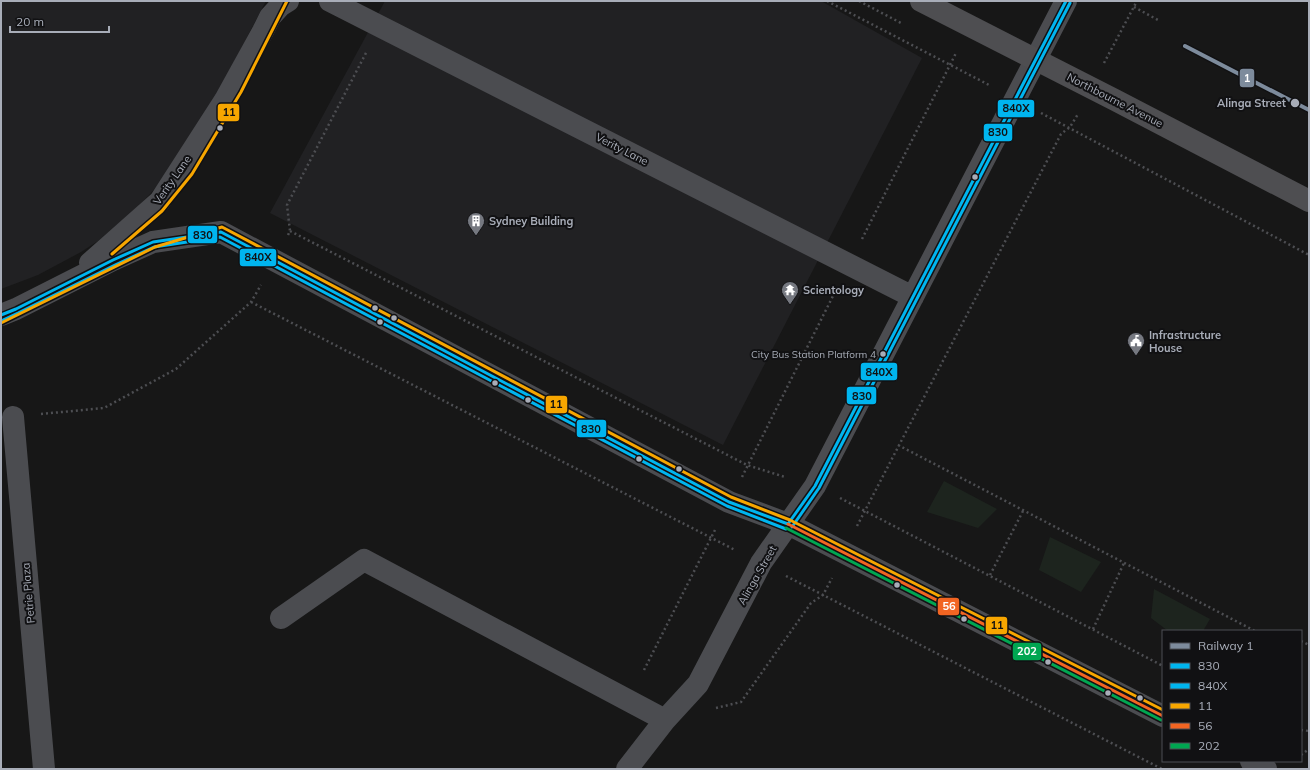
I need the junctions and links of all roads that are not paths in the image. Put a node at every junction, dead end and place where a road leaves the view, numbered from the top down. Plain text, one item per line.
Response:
1 (288, 1) edge
2 (330, 1) edge
3 (921, 1) edge
4 (1066, 1) edge
5 (1036, 60) junction
6 (1309, 201) edge
7 (221, 232) junction
8 (913, 297) junction
9 (1, 301) edge
10 (1, 315) edge
11 (1, 329) edge
12 (13, 417) road end
13 (788, 524) junction
14 (281, 618) dead end
15 (1162, 715) edge
16 (665, 720) junction
17 (1253, 762) edge
18 (44, 769) edge
19 (627, 769) edge
20 (1266, 769) edge

1 - 9 street, Verity Lane
2 - 8 street, Verity Lane
3 - 5 highway, Northbourne Avenue
4 - 5 street, Alinga Street
5 - 6 highway, Northbourne Avenue
5 - 8 street, Alinga Street
7 - 10 street
7 - 11 street
7 - 13 street
8 - 13 street, Alinga Street
12 - 18 street, Petrie Plaza
13 - 15 street
13 - 16 street, Alinga Street
14 - 16 street
16 - 19 street, Alinga Street
17 - 20 street

